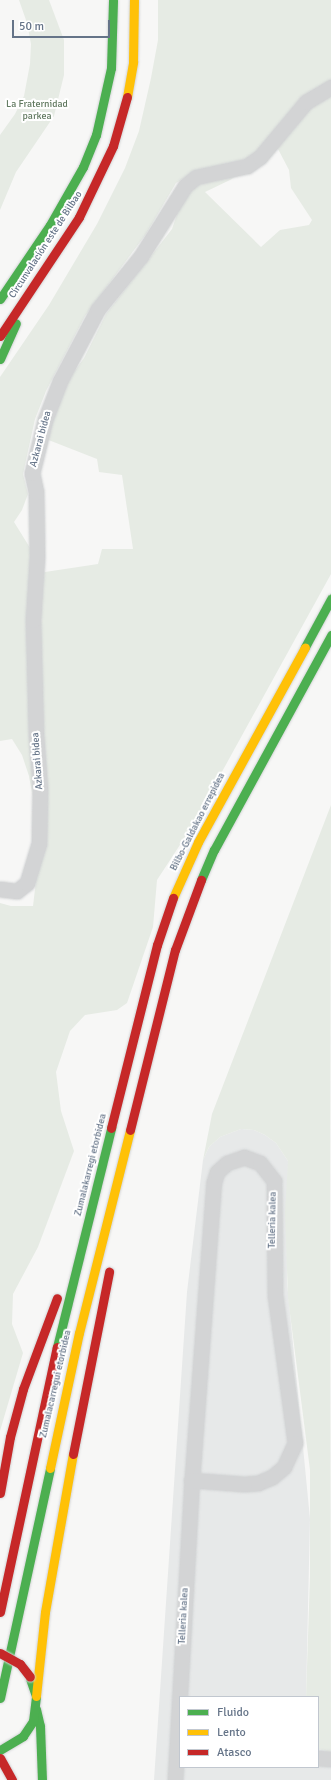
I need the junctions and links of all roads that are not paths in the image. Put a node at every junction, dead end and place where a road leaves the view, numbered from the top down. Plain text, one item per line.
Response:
1 (113, 0) edge
2 (134, 0) edge
3 (331, 87) edge
4 (69, 192) junction
5 (0, 286) edge
6 (0, 299) edge
7 (22, 302) junction
8 (0, 336) edge
9 (0, 359) edge
10 (331, 598) edge
11 (331, 635) edge
12 (0, 889) edge
13 (125, 1072) junction
14 (142, 1076) junction
15 (103, 1116) dead end
16 (138, 1140) dead end
17 (112, 1258) dead end
18 (78, 1263) joint
19 (59, 1291) dead end
20 (192, 1480) junction
21 (0, 1493) edge
22 (0, 1612) edge
23 (0, 1653) edge
24 (36, 1696) junction
25 (181, 1696) edge
26 (0, 1698) edge
27 (36, 1709) junction
28 (179, 1732) edge
29 (0, 1750) edge
30 (178, 1751) edge
31 (0, 1758) edge
32 (319, 1758) edge
33 (331, 1759) edge
34 (12, 1780) edge
35 (42, 1780) edge
36 (175, 1780) edge

1 - 4 main road, Circunvalación este de Bilbao
2 - 7 main road, Circunvalación este de Bilbao
3 - 12 street, Azkarai bidea
4 - 5 main road
4 - 6 main road, Circunvalación este de Bilbao
7 - 8 main road, Circunvalación este de Bilbao
7 - 9 main road
10 - 13 main road, Bilbo-Galdakao errepidea
11 - 14 main road
13 - 15 main road
13 - 18 main road, Zumalakarregi etorbidea
14 - 16 main road
14 - 26 main road, Zumalacarregui etorbidea
17 - 24 main road
18 - 22 main road, Zumalacarregui etorbidea
19 - 21 main road
20 - 20 street, Telleria kalea
20 - 25 street, Telleria kalea
23 - 24 main road, bridge
24 - 27 main road
27 - 29 main road
27 - 35 main road
28 - 30 street, Telleria kalea
30 - 36 street, Telleria kalea
31 - 34 main road
32 - 33 street

